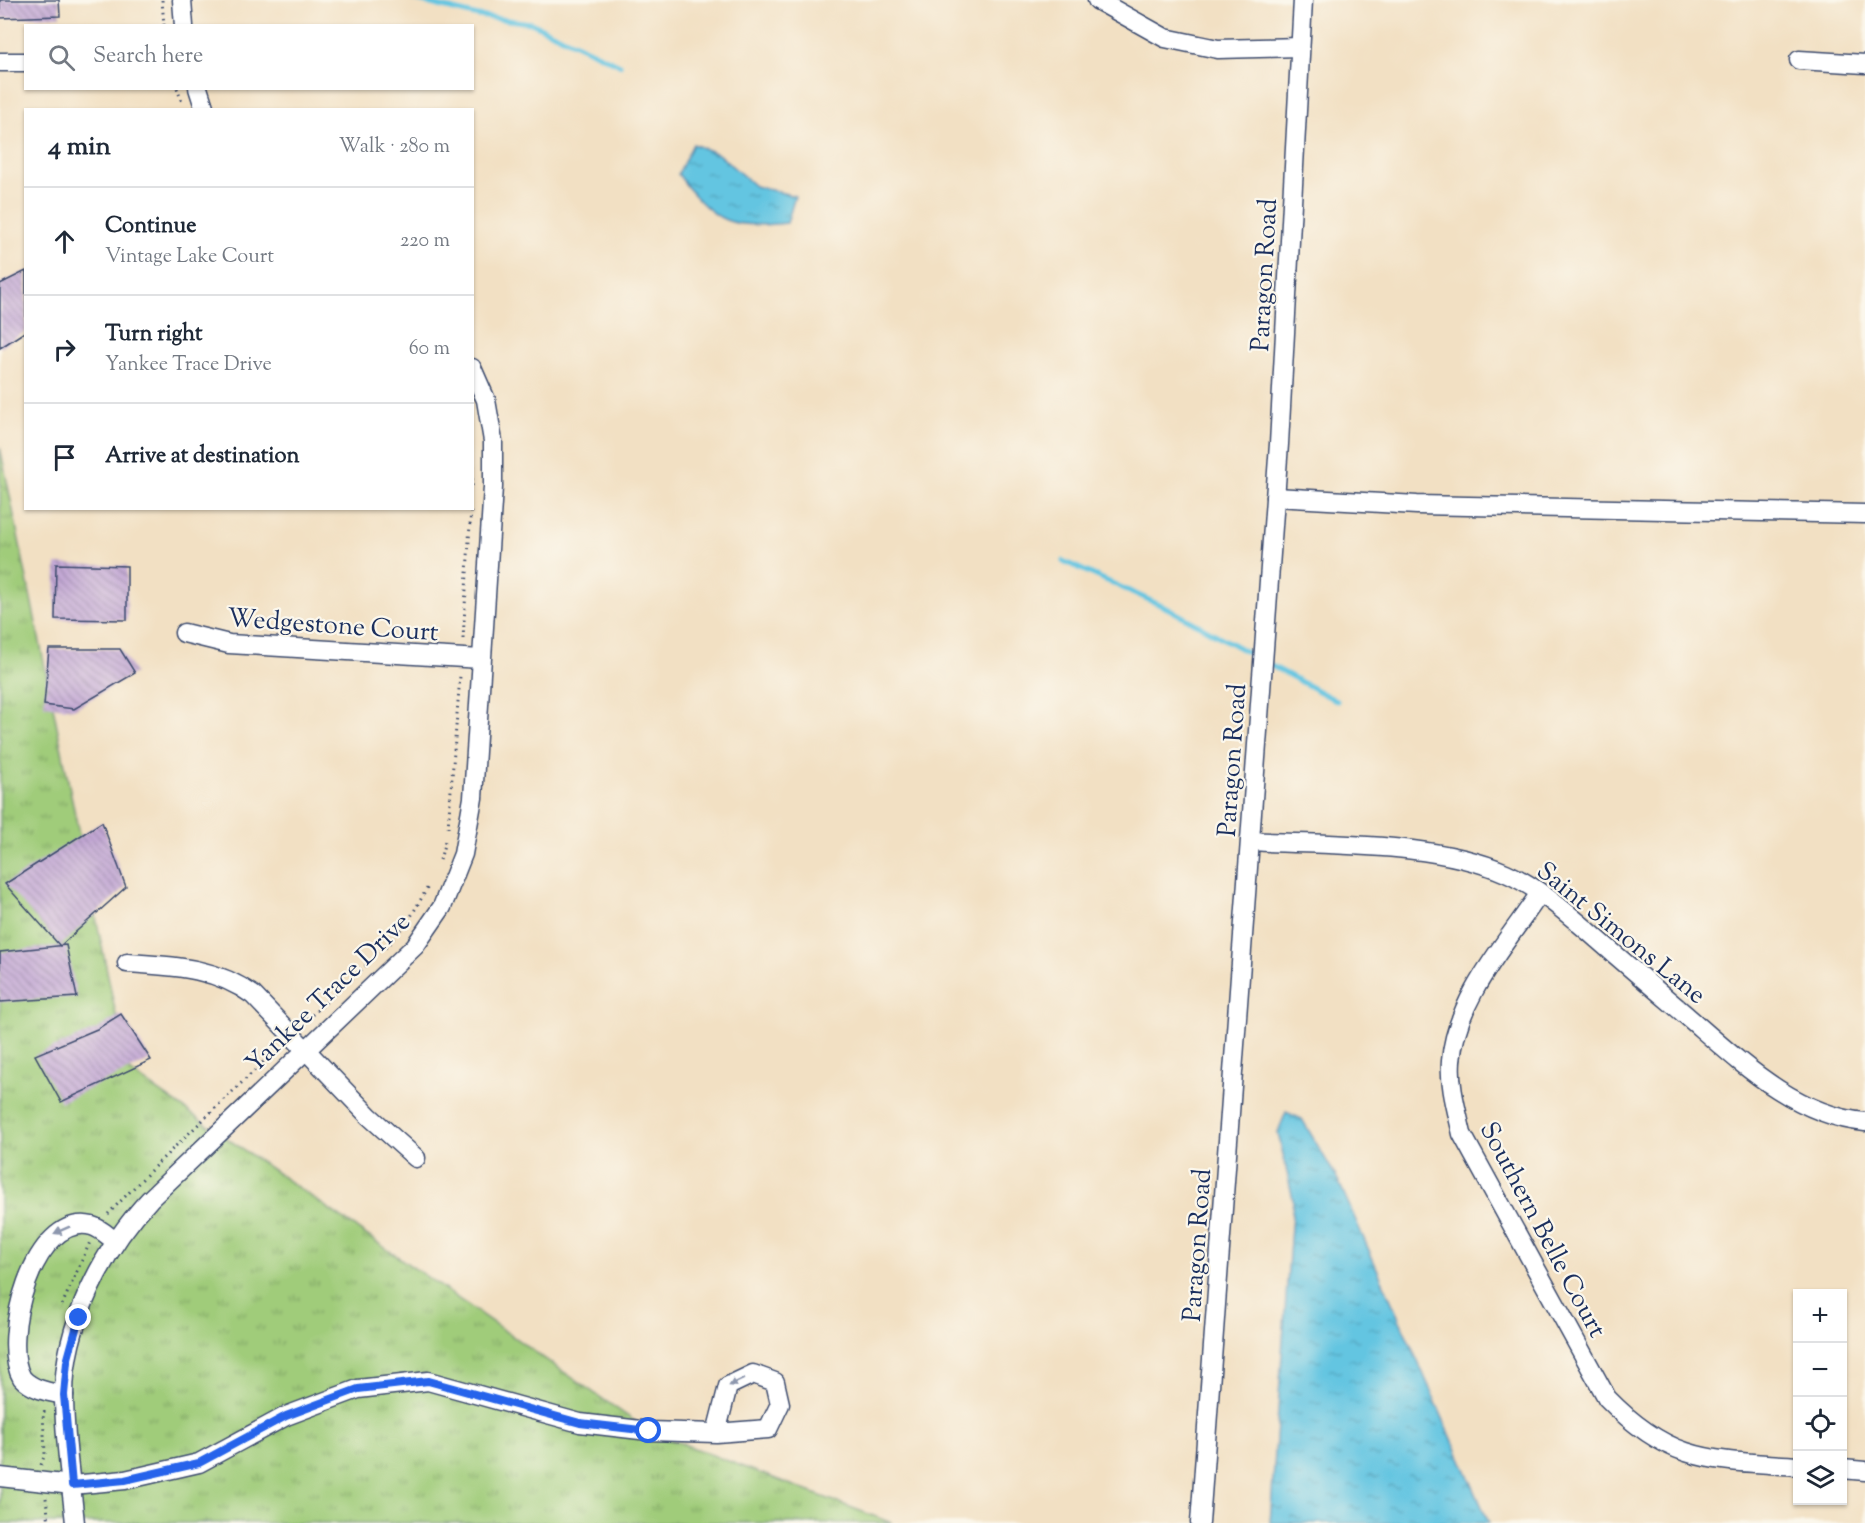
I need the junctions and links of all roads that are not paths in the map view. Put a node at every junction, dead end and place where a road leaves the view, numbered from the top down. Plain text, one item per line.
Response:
1 (182, 0) edge
2 (1097, 0) edge
3 (1303, 0) edge
4 (184, 24) edge
5 (1300, 47) junction
6 (1799, 60) dead end
7 (0, 62) edge
8 (24, 62) edge
9 (1865, 64) edge
10 (199, 90) edge
11 (204, 108) edge
12 (474, 373) edge
13 (1275, 497) junction
14 (1865, 514) edge
15 (184, 633) dead end
16 (481, 659) junction
17 (1251, 841) junction
18 (1540, 893) junction
19 (127, 963) dead end
20 (307, 1049) junction
21 (1865, 1122) edge
22 (416, 1158) dead end
23 (115, 1241) junction
24 (64, 1395) junction
25 (716, 1433) dead end
26 (1793, 1466) edge
27 (1847, 1469) edge
28 (1865, 1471) edge
29 (0, 1477) edge
30 (72, 1485) junction
31 (75, 1523) edge
32 (1200, 1523) edge

1 - 4 street
2 - 5 street
3 - 5 street, Paragon Road
5 - 13 street, Paragon Road
6 - 9 street
7 - 8 street
10 - 11 street
12 - 16 street, Yankee Trace Drive
13 - 14 street
13 - 17 street, Paragon Road
15 - 16 street, Wedgestone Court
16 - 20 street, Yankee Trace Drive
17 - 18 street, Saint Simons Lane
17 - 32 street, Paragon Road
18 - 21 street, Saint Simons Lane
18 - 26 street, Southern Belle Court
19 - 20 street
20 - 22 street
20 - 23 street, Yankee Trace Drive
23 - 24 street, Yankee Trace Drive
23 -> 24 street
24 - 30 street, Yankee Trace Drive
25 - 30 street
27 - 28 street
29 - 30 street
30 - 31 street, Yankee Trace Drive

